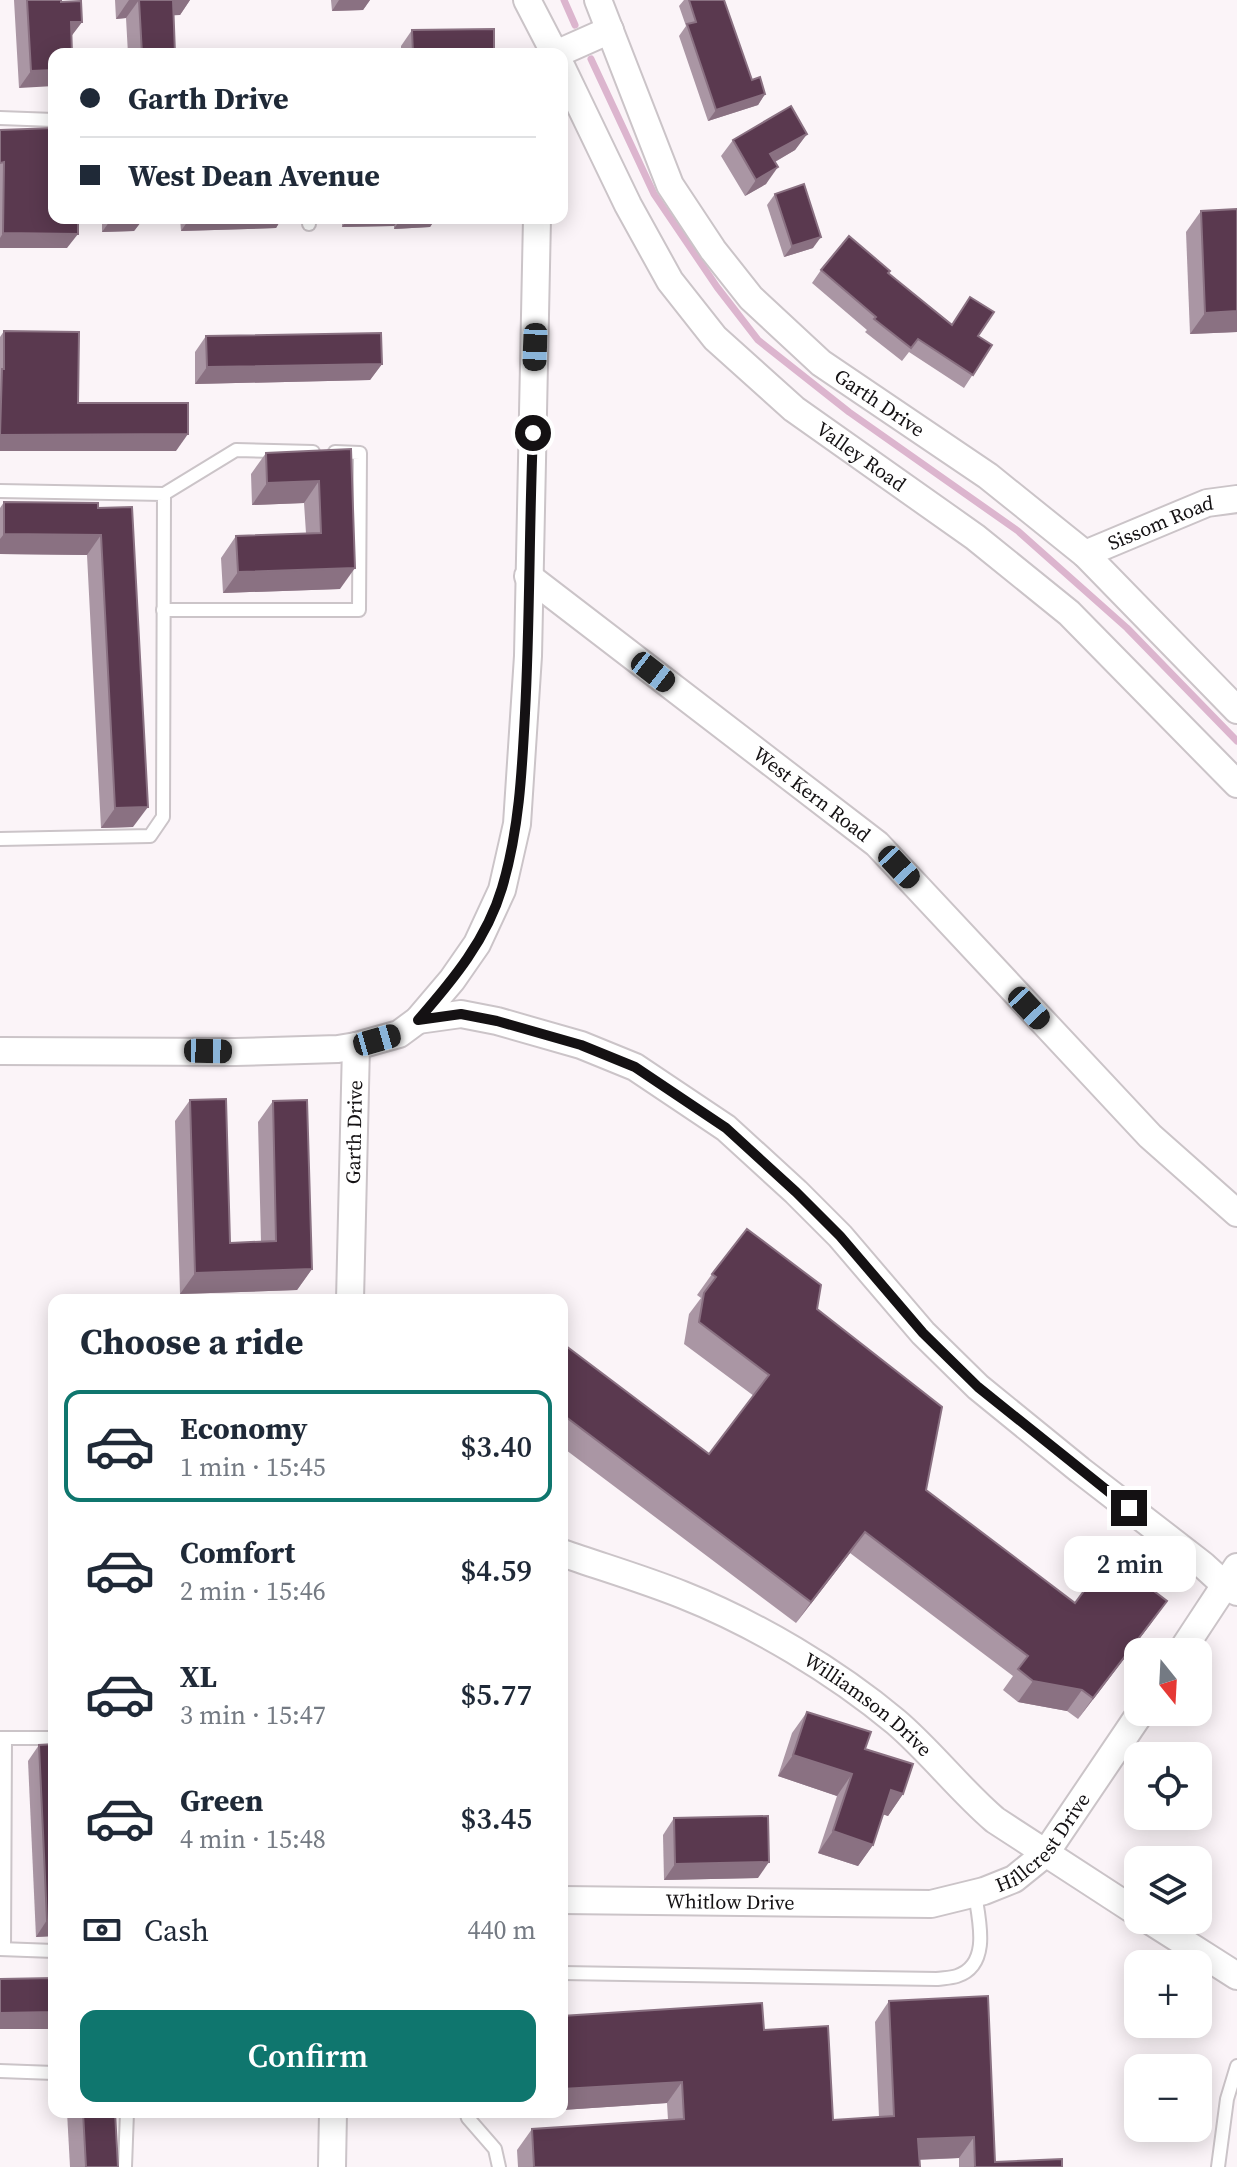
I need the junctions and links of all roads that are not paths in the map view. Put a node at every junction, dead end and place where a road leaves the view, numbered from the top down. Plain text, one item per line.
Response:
1 (527, 0) edge
2 (598, 0) edge
3 (610, 30) junction
4 (553, 48) edge
5 (568, 49) edge
6 (568, 80) edge
7 (0, 118) edge
8 (48, 120) edge
9 (537, 224) edge
10 (0, 491) edge
11 (164, 494) junction
12 (1237, 499) edge
13 (1085, 554) junction
14 (528, 576) junction
15 (163, 610) junction
16 (1237, 710) edge
17 (1237, 784) edge
18 (0, 839) edge
19 (418, 1020) junction
20 (356, 1046) junction
21 (0, 1051) edge
22 (1237, 1213) edge
23 (350, 1294) edge
24 (568, 1555) edge
25 (1233, 1582) edge
26 (1191, 1638) edge
27 (1132, 1726) edge
28 (3, 1738) edge
29 (48, 1738) edge
30 (1045, 1854) junction
31 (975, 1894) junction
32 (568, 1900) edge
33 (899, 1904) joint
34 (1124, 1904) edge
35 (1171, 1934) edge
36 (2, 1949) edge
37 (48, 1951) edge
38 (568, 1973) edge
39 (1237, 1976) edge
40 (1237, 2066) edge
41 (0, 2071) edge
42 (48, 2073) edge
43 (127, 2118) edge
44 (333, 2118) edge
45 (468, 2118) edge
46 (125, 2167) edge
47 (332, 2167) edge
48 (499, 2167) edge
49 (1218, 2167) edge

1 - 4 street
2 - 3 street, Garth Drive
3 - 5 street
3 - 13 street, Garth Drive
6 - 17 street, Valley Road
7 - 8 lane
9 - 14 street
10 - 11 lane
11 - 15 lane
11 - 15 lane
12 - 13 street, Sissom Road
13 - 16 street, Garth Drive
14 - 19 street
14 - 22 street, West Kern Road
15 - 18 lane
19 - 20 street
19 - 25 street
20 - 21 street
20 - 23 street, Garth Drive
24 - 30 street, Williamson Drive
25 - 26 street
27 - 30 street, Hillcrest Drive
28 - 29 lane
28 - 36 lane
30 - 31 street, Hillcrest Drive
30 - 34 street, Williamson Drive
31 - 33 street, Hillcrest Drive
31 - 38 lane
32 - 33 street, Whitlow Drive
35 - 39 street
36 - 37 lane
40 - 49 lane
41 - 42 lane
43 - 46 lane
44 - 47 street
45 - 48 lane

